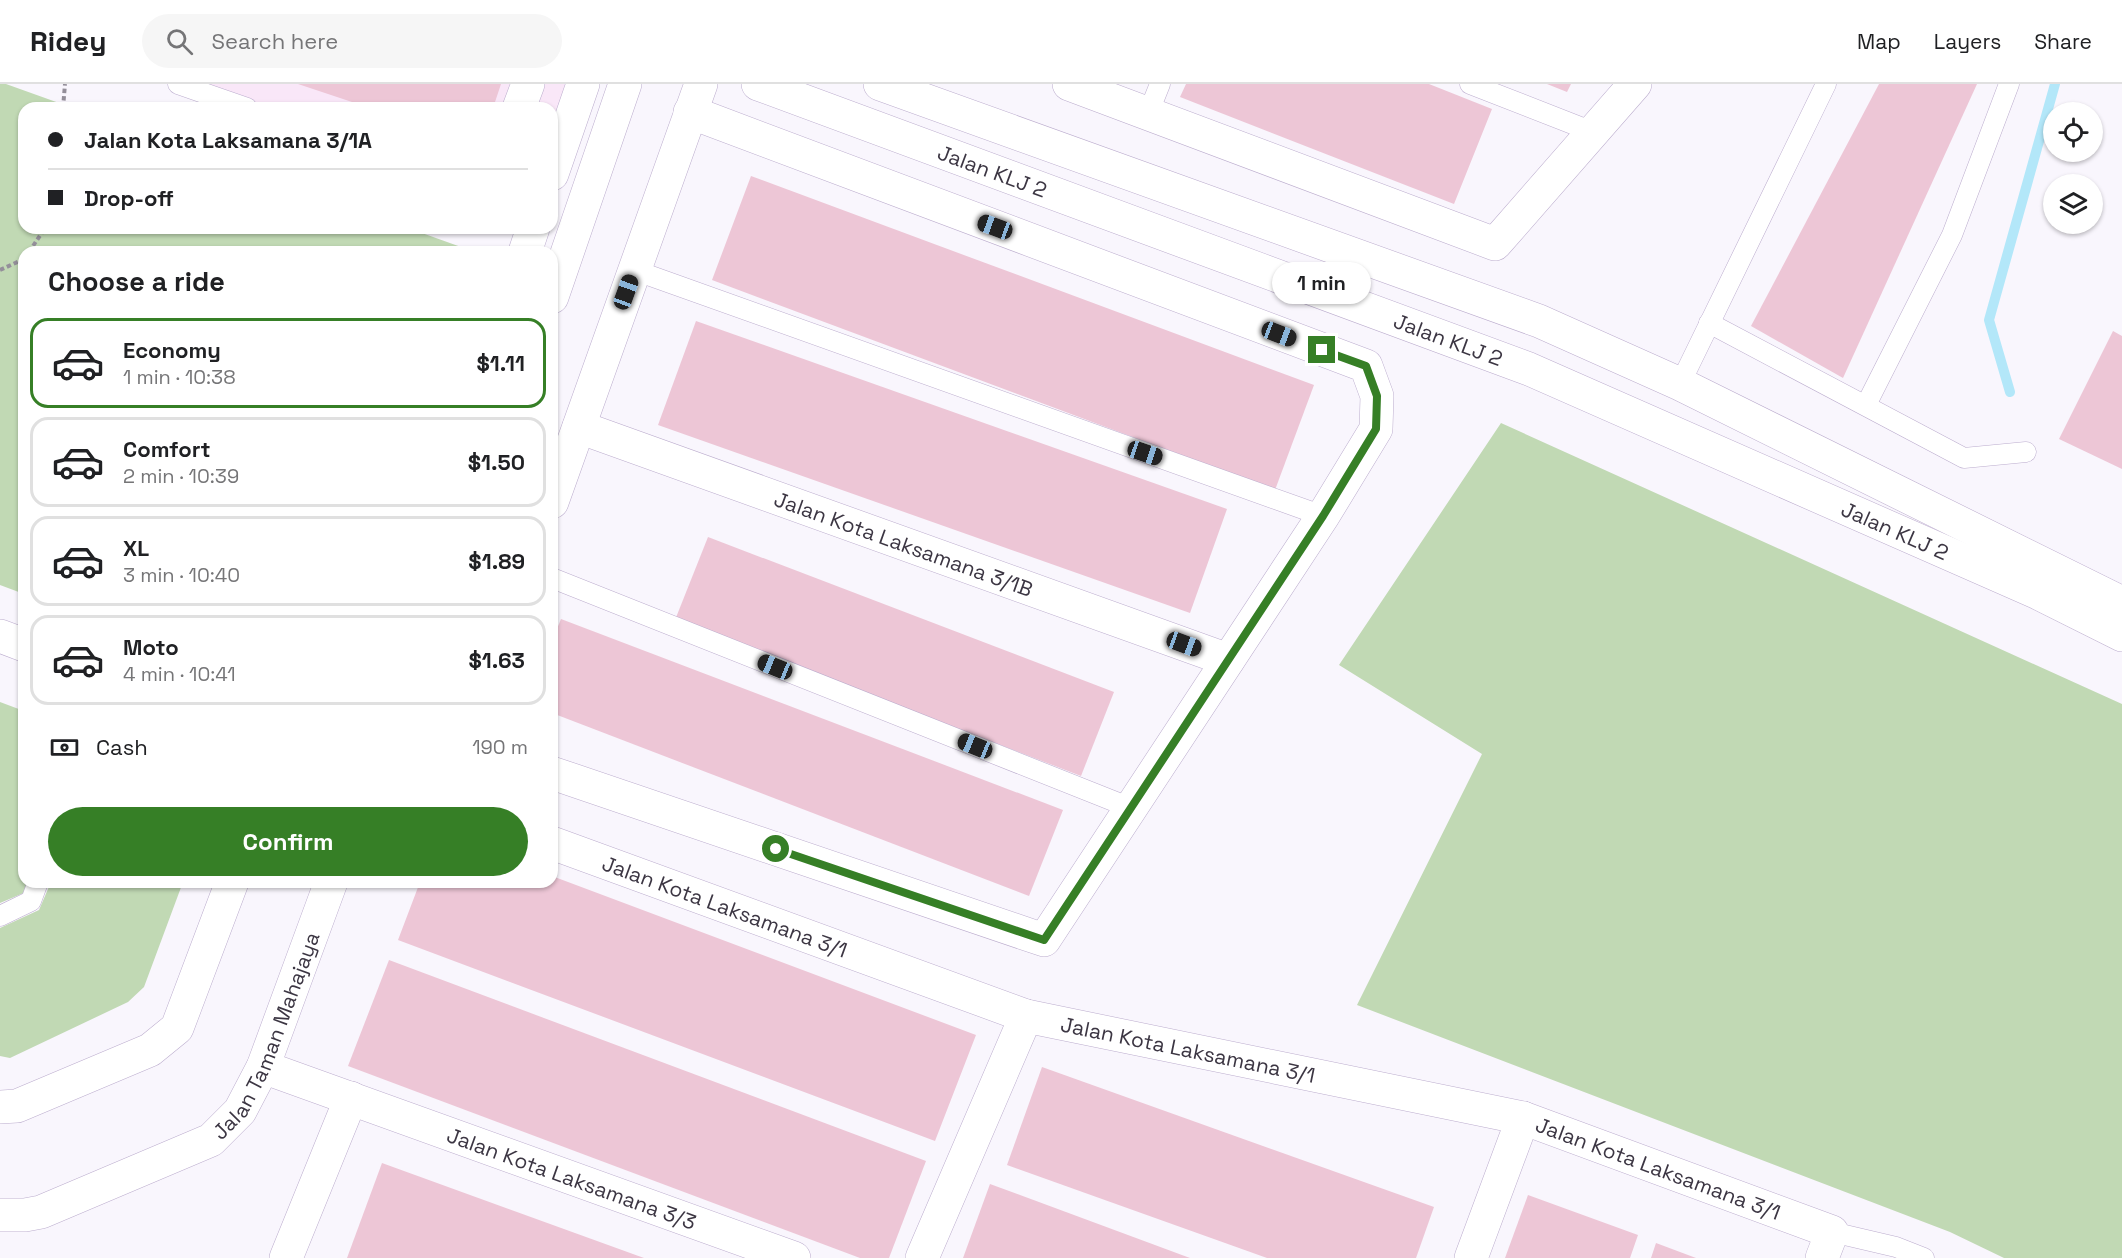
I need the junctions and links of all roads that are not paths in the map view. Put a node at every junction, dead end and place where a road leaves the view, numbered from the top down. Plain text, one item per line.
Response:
1 (178, 84) edge
2 (528, 84) edge
3 (625, 84) edge
4 (758, 84) edge
5 (880, 84) edge
6 (1069, 84) edge
7 (1470, 84) edge
8 (1635, 84) edge
9 (1826, 84) edge
10 (2010, 84) edge
11 (582, 93) edge
12 (695, 98) edge
13 (1154, 99) edge
14 (230, 102) edge
15 (521, 102) edge
16 (1593, 132) junction
17 (558, 158) edge
18 (634, 270) junction
19 (558, 279) edge
20 (1709, 323) junction
21 (1680, 384) junction
22 (1866, 405) junction
23 (579, 426) junction
24 (2026, 452) dead end
25 (558, 485) edge
26 (1323, 516) junction
27 (558, 580) edge
28 (2045, 580) junction
29 (2122, 603) edge
30 (2122, 635) edge
31 (0, 636) edge
32 (18, 643) edge
33 (1228, 660) junction
34 (558, 775) edge
35 (1131, 808) junction
36 (558, 845) edge
37 (35, 888) edge
38 (230, 888) edge
39 (329, 888) edge
40 (0, 916) edge
41 (1026, 1016) junction
42 (263, 1067) junction
43 (351, 1098) junction
44 (0, 1107) edge
45 (1523, 1118) junction
46 (0, 1215) edge
47 (1827, 1245) edge
48 (286, 1258) edge
49 (794, 1258) edge
50 (922, 1258) edge
51 (1471, 1258) edge
52 (1924, 1258) edge

1 - 14 lane
2 - 15 street
3 - 19 street
4 - 28 street, Jalan KLJ 2
5 - 21 street, Jalan KLJ 2
6 - 13 street
7 - 16 lane
8 - 16 street
9 - 20 lane
10 - 22 lane
11 - 17 street
12 - 18 street
12 - 26 street
13 - 16 street
18 - 23 street
18 - 26 lane
20 - 21 lane
20 - 22 lane
21 - 28 street, Jalan KLJ 2
22 - 24 lane
23 - 25 street
23 - 33 street, Jalan Kota Laksamana 3/1B
26 - 33 street
27 - 35 lane
28 - 29 street, Jalan KLJ 2
28 - 30 street, Jalan KLJ 2
31 - 32 street
33 - 35 street
34 - 35 street
36 - 41 street, Jalan Kota Laksamana 3/1
37 - 40 lane
38 - 44 street
39 - 42 street, Jalan Taman Mahajaya
41 - 45 street, Jalan Kota Laksamana 3/1
41 - 50 street
42 - 43 street, Jalan Kota Laksamana 3/3
42 - 46 street, Jalan Taman Mahajaya
43 - 48 street
43 - 49 street, Jalan Kota Laksamana 3/3
45 - 47 street, Jalan Kota Laksamana 3/1
45 - 51 street
47 - 52 lane

